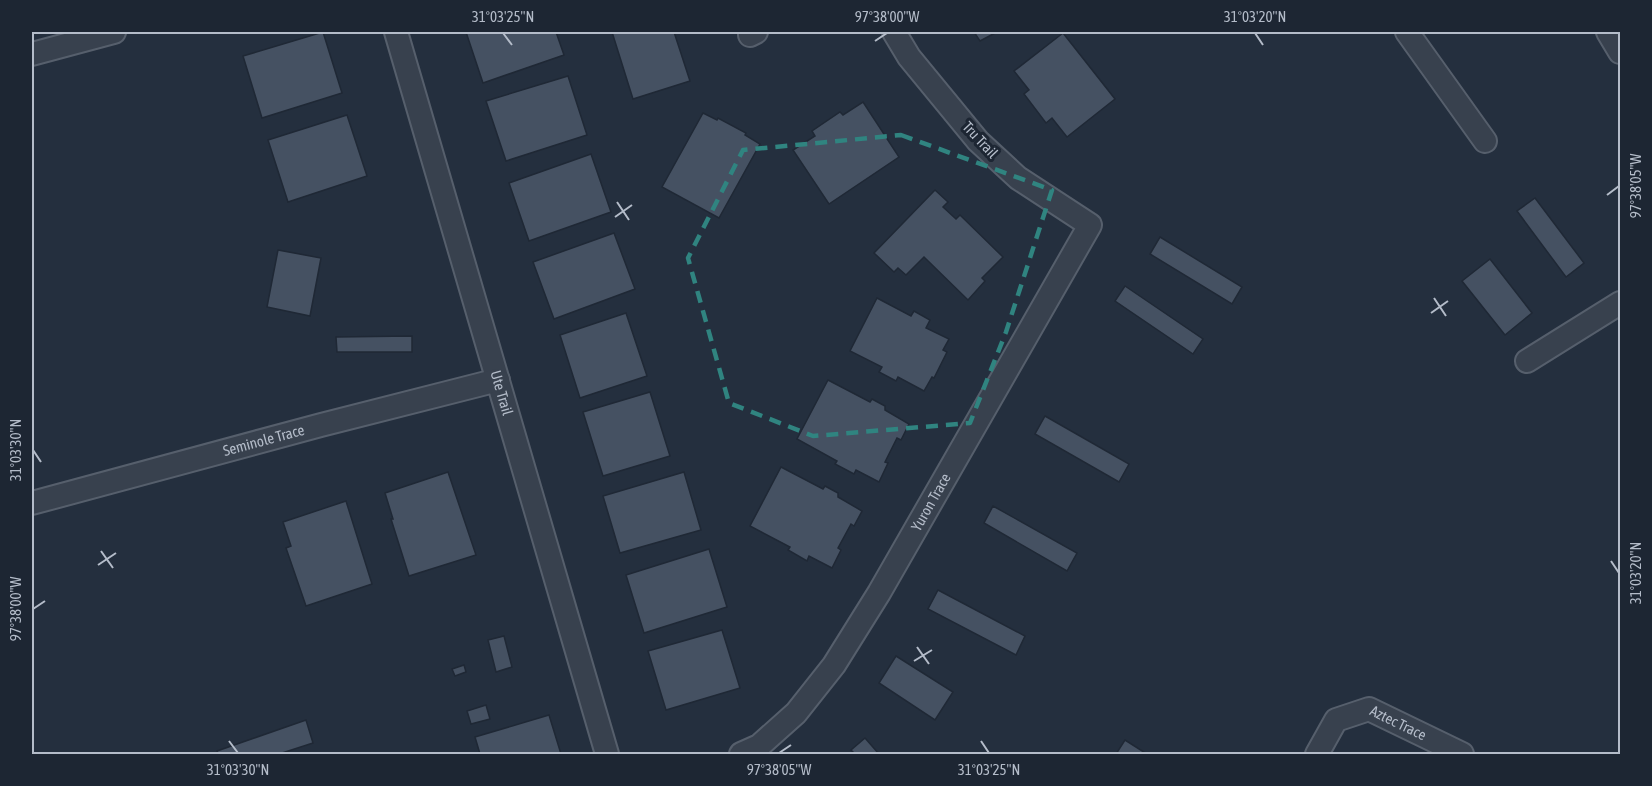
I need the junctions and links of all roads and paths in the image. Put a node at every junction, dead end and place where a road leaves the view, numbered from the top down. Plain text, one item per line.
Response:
1 (114, 32) edge
2 (396, 32) edge
3 (894, 32) edge
4 (1407, 32) edge
5 (1608, 32) edge
6 (42, 45) edge
7 (1620, 52) edge
8 (1485, 141) dead end
9 (1090, 225) joint
10 (1620, 303) edge
11 (1527, 361) dead end
12 (498, 380) junction
13 (32, 503) edge
14 (607, 754) edge
15 (741, 754) edge
16 (1317, 754) edge
17 (1462, 754) edge

1 - 6 street
2 - 12 street, Ute Trail
3 - 9 street, Tru Trail
4 - 8 street
5 - 7 street
9 - 15 street, Yuron Trace
10 - 11 street
12 - 13 street, Seminole Trace
12 - 14 street, Ute Trail
16 - 17 street, Aztec Trace

